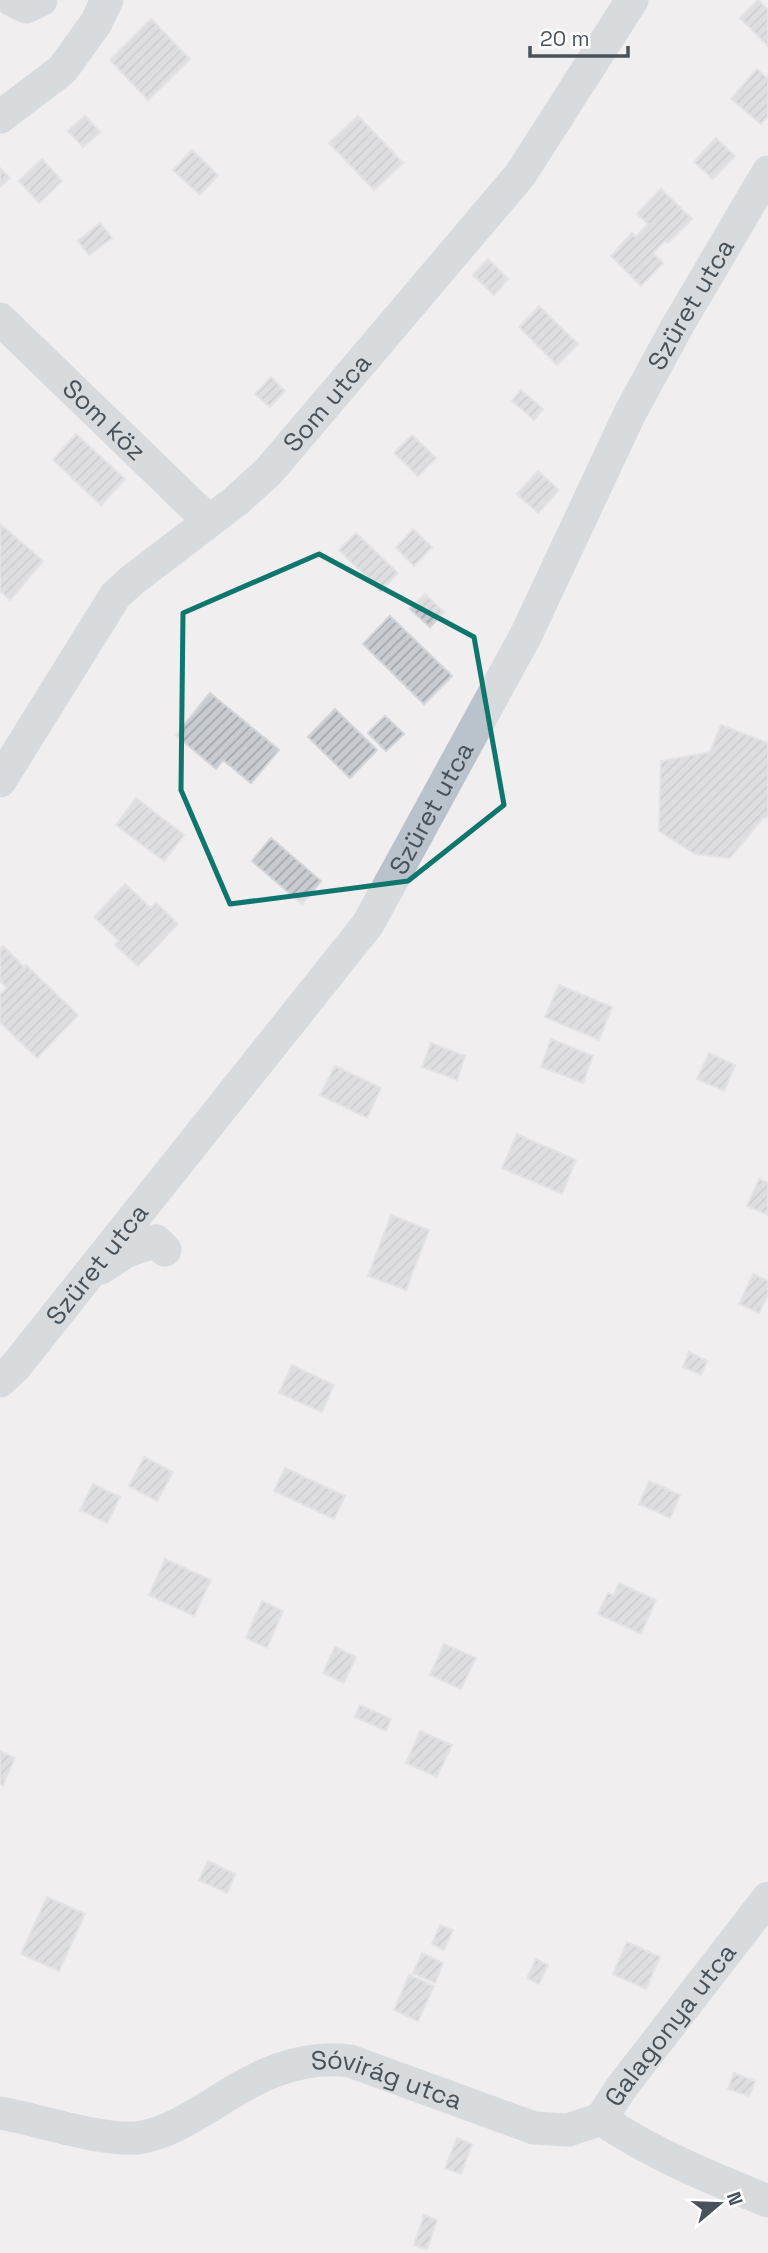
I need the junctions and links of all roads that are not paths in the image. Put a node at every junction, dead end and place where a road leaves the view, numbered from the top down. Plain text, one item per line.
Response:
1 (12, 0) edge
2 (41, 0) edge
3 (107, 0) edge
4 (632, 0) edge
5 (0, 117) edge
6 (768, 172) edge
7 (0, 319) edge
8 (209, 521) junction
9 (0, 781) edge
10 (165, 1250) dead end
11 (88, 1277) junction
12 (0, 1381) edge
13 (768, 1898) edge
14 (0, 2113) edge
15 (601, 2119) junction
16 (768, 2201) edge

1 - 2 street
3 - 5 street
4 - 8 street, Som utca
6 - 11 street, Szüret utca
7 - 8 street, Som köz
8 - 9 street, Som utca
10 - 11 street
11 - 12 street, Szüret utca
13 - 15 street, Galagonya utca
14 - 15 street, Sóvirág utca
15 - 16 street

